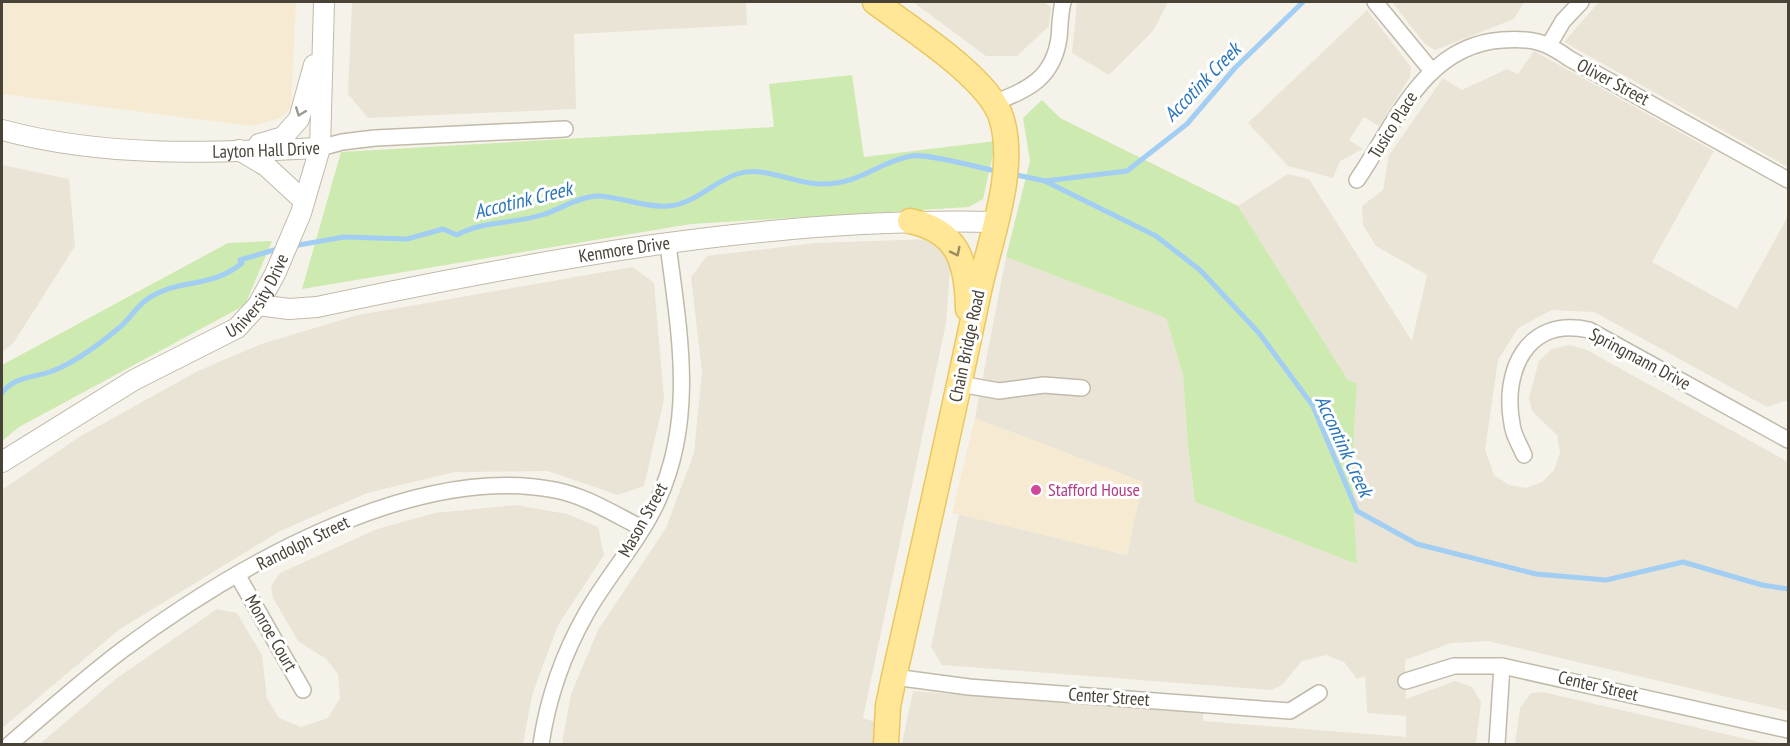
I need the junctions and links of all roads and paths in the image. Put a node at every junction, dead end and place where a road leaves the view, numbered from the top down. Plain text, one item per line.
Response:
1 (324, 2) edge
2 (875, 2) edge
3 (1063, 2) edge
4 (1375, 2) edge
5 (1581, 2) edge
6 (322, 36) junction
7 (1549, 45) junction
8 (1431, 70) junction
9 (994, 103) junction
10 (565, 129) dead end
11 (2, 130) edge
12 (320, 148) junction
13 (239, 150) junction
14 (1357, 180) dead end
15 (1788, 180) edge
16 (303, 207) junction
17 (997, 211) junction
18 (910, 221) junction
19 (668, 244) junction
20 (258, 305) junction
21 (969, 344) junction
22 (960, 384) junction
23 (1082, 388) dead end
24 (1788, 440) edge
25 (1524, 455) dead end
26 (2, 462) edge
27 (642, 528) junction
28 (238, 576) junction
29 (1502, 666) junction
30 (894, 677) junction
31 (1406, 681) dead end
32 (303, 690) dead end
33 (1319, 693) dead end
34 (1788, 730) edge
35 (10, 744) edge
36 (541, 744) edge
37 (886, 744) edge
38 (1497, 744) edge

1 - 6 street, University Drive
2 - 9 main road, Chain Bridge Road
3 - 9 street
4 - 8 street
5 - 7 street
6 - 12 street, University Drive
6 -> 13 street
7 - 8 street, Oliver Street
7 - 15 street, Oliver Street
8 - 14 street, Tusico Place
9 - 17 main road, Chain Bridge Road
10 - 12 street, Layton Hall Drive
11 - 13 street, Layton Hall Drive
12 - 13 street, Layton Hall Drive
12 - 16 street, University Drive
13 - 16 street
16 - 20 street, University Drive
17 - 18 street, Kenmore Drive
17 - 21 main road, Chain Bridge Road
18 - 19 street, Kenmore Drive
18 -> 21 main road
19 - 20 street, Kenmore Drive
19 - 27 street, Mason Street
20 - 26 street, University Drive
21 - 22 main road, Chain Bridge Road
22 - 23 street
22 - 30 main road, Chain Bridge Road
24 - 25 street, Springmann Drive
27 - 28 street, Randolph Street
27 - 36 street, Mason Street
28 - 32 street, Monroe Court
28 - 35 street, Randolph Street
29 - 31 street, Center Street
29 - 34 street, Center Street
29 - 38 street
30 - 33 street, Center Street
30 - 37 main road, Chain Bridge Road

